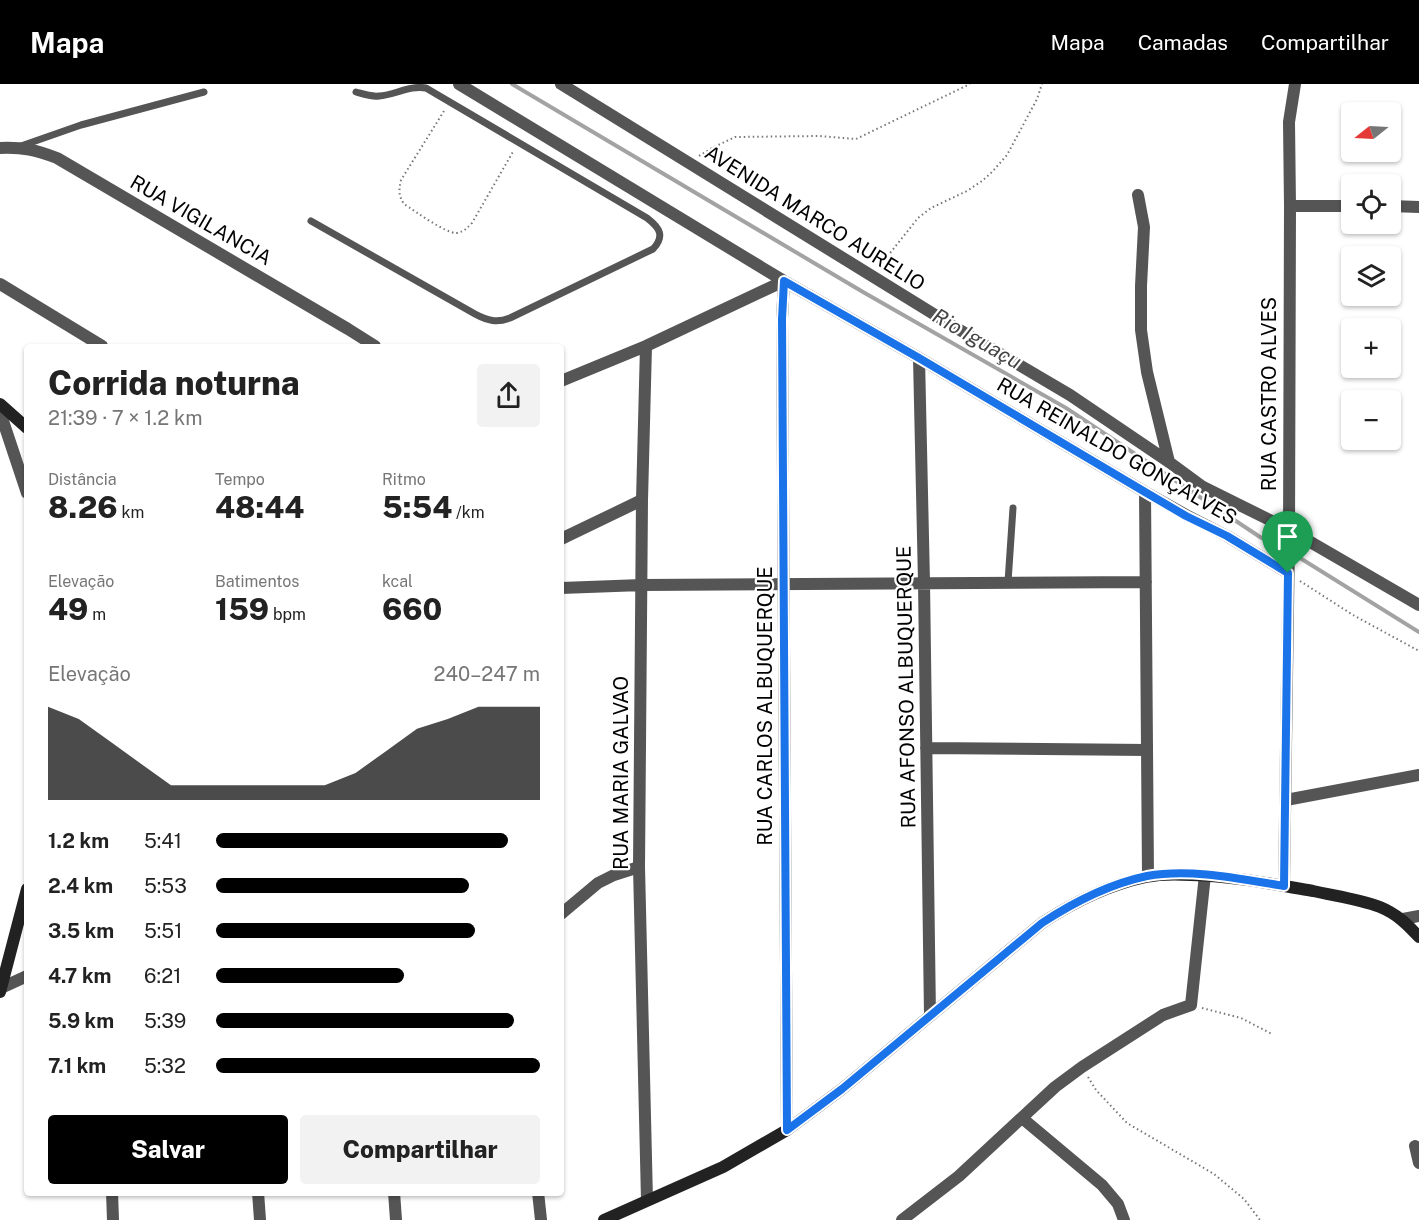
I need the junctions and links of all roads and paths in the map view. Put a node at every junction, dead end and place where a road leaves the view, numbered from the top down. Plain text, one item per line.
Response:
1 (459, 84) edge
2 (561, 84) edge
3 (970, 84) edge
4 (1042, 84) edge
5 (1295, 84) edge
6 (400, 88) edge
7 (204, 92) dead end
8 (356, 92) dead end
9 (450, 101) junction
10 (518, 143) junction
11 (18, 147) junction
12 (0, 148) edge
13 (690, 163) junction
14 (1138, 195) dead end
15 (1290, 206) junction
16 (1341, 206) edge
17 (1401, 207) edge
18 (1419, 207) edge
19 (311, 221) dead end
20 (873, 275) junction
21 (784, 281) junction
22 (0, 284) edge
23 (99, 344) edge
24 (372, 344) edge
25 (646, 346) junction
26 (919, 358) junction
27 (564, 380) edge
28 (0, 404) edge
29 (0, 412) edge
30 (24, 425) edge
31 (1169, 462) junction
32 (24, 484) edge
33 (1145, 492) junction
34 (642, 500) junction
35 (1013, 508) dead end
36 (1289, 534) junction
37 (564, 538) edge
38 (1288, 569) junction
39 (924, 582) junction
40 (1008, 582) junction
41 (1146, 582) junction
42 (783, 584) junction
43 (642, 585) junction
44 (564, 588) edge
45 (1419, 605) edge
46 (1419, 651) edge
47 (926, 748) junction
48 (1147, 750) junction
49 (1419, 775) edge
50 (1286, 800) junction
51 (639, 867) junction
52 (1205, 875) junction
53 (1148, 876) junction
54 (1284, 886) junction
55 (24, 900) edge
56 (564, 911) edge
57 (1419, 916) edge
58 (1402, 919) junction
59 (1419, 937) edge
60 (24, 978) edge
61 (0, 990) edge
62 (1191, 1005) junction
63 (930, 1016) junction
64 (1272, 1034) dead end
65 (1082, 1067) junction
66 (1022, 1118) junction
67 (787, 1130) junction
68 (1415, 1146) dead end
69 (1419, 1163) edge
70 (111, 1196) edge
71 (258, 1196) edge
72 (394, 1196) edge
73 (538, 1196) edge
74 (647, 1200) junction
75 (113, 1220) edge
76 (260, 1220) edge
77 (396, 1220) edge
78 (541, 1220) edge
79 (604, 1220) edge
80 (902, 1220) edge
81 (1124, 1220) edge
82 (1260, 1220) edge

1 - 21 street, RUA REINALDO GONÇALVES
2 - 13 street, AVENIDA MARCO AURELIO
3 - 13 path
4 - 20 path
5 - 15 street, RUA CASTRO ALVES
6 - 8 lane
6 - 9 lane
7 - 11 lane
9 - 10 lane
9 - 10 path
10 - 19 lane
11 - 12 street, RUA VIGILANCIA
11 - 24 street, RUA VIGILANCIA
13 - 20 street, AVENIDA MARCO AURELIO
14 - 31 street
15 - 16 street
15 - 36 street, RUA CASTRO ALVES
17 - 18 street
20 - 31 street, AVENIDA MARCO AURELIO
21 - 25 street
21 - 26 street, RUA REINALDO GONÇALVES
21 - 42 street, RUA CARLOS ALBUQUERQUE
22 - 23 street
25 - 27 street
25 - 34 street, RUA MARIA GALVAO
26 - 33 street, RUA REINALDO GONÇALVES
26 - 39 street, RUA AFONSO ALBUQUERQUE
28 - 30 street
29 - 32 street
31 - 36 street, AVENIDA MARCO AURELIO
33 - 38 street, RUA REINALDO GONÇALVES
33 - 41 street
34 - 37 street
34 - 43 street, RUA MARIA GALVAO
35 - 40 lane
36 - 38 street, RUA CASTRO ALVES
36 - 45 street, AVENIDA MARCO AURELIO
38 - 46 path
38 - 50 street, RUA CASTRO ALVES
39 - 40 street
39 - 42 street
39 - 47 street, RUA AFONSO ALBUQUERQUE
40 - 41 street
41 - 48 street
42 - 43 street
42 - 67 street, RUA CARLOS ALBUQUERQUE
43 - 44 street
43 - 51 street, RUA MARIA GALVAO
47 - 48 street
47 - 63 street, RUA AFONSO ALBUQUERQUE
48 - 53 street
49 - 50 street
50 - 54 street, RUA CASTRO ALVES
51 - 56 street
51 - 74 street, RUA MARIA GALVAO
52 - 53 street
52 - 54 street
52 - 62 street
53 - 63 street
54 - 58 street
55 - 61 street
57 - 58 street
58 - 59 street
60 - 61 street
62 - 64 path
62 - 65 street
63 - 67 street
65 - 66 street
65 - 82 path
66 - 80 street
66 - 81 street
67 - 74 street
68 - 69 street
70 - 75 street
71 - 76 street
72 - 77 street
73 - 78 street
74 - 79 street

